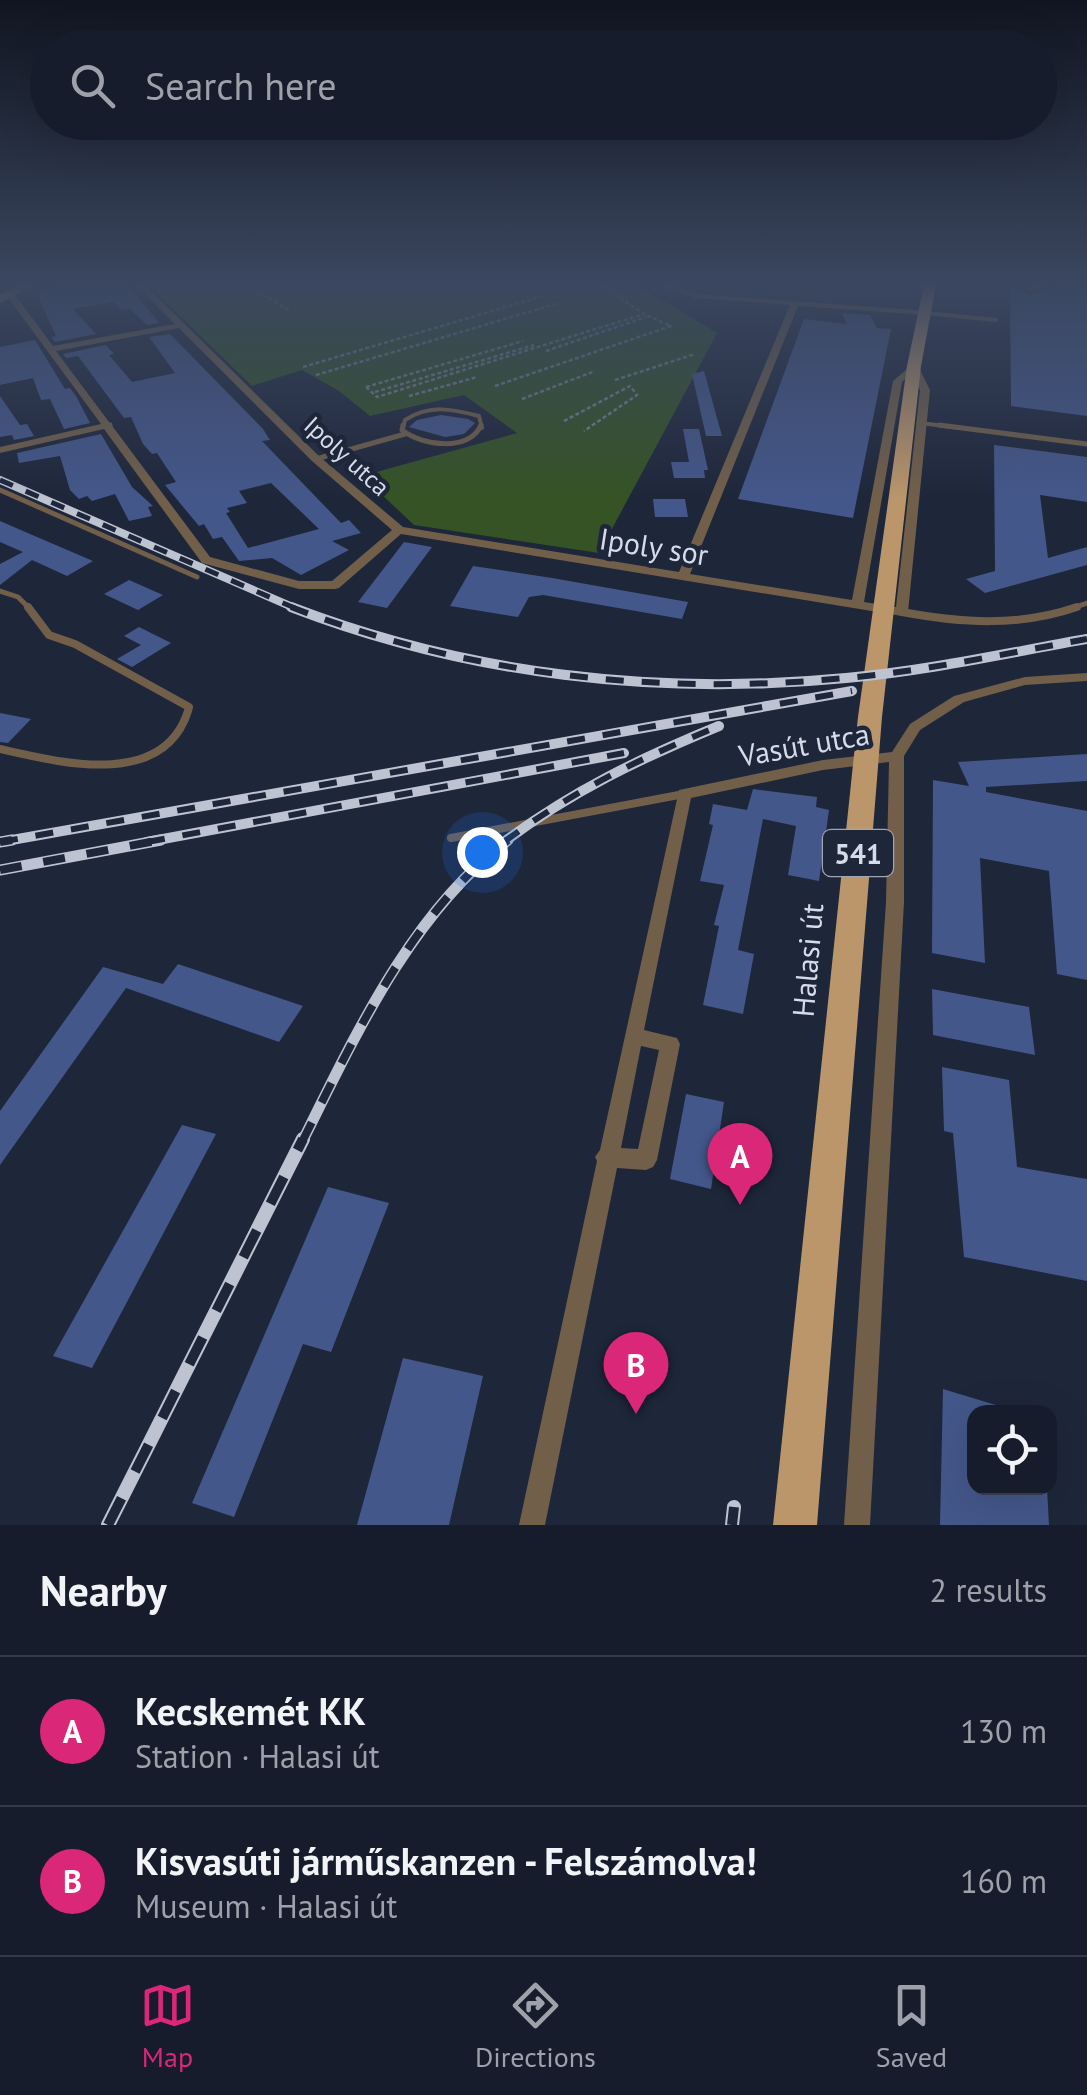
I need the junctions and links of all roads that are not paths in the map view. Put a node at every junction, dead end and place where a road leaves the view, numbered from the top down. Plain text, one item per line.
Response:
1 (57, 356) edge
2 (213, 356) edge
3 (773, 356) edge
4 (916, 356) edge
5 (914, 366) junction
6 (921, 424) junction
7 (110, 425) junction
8 (405, 434) junction
9 (1087, 444) edge
10 (0, 450) edge
11 (316, 458) junction
12 (0, 490) edge
13 (399, 530) junction
14 (684, 576) junction
15 (197, 578) dead end
16 (0, 591) edge
17 (1087, 603) edge
18 (857, 604) junction
19 (902, 612) junction
20 (1087, 677) edge
21 (0, 749) edge
22 (898, 756) junction
23 (684, 794) junction
24 (451, 838) dead end
25 (634, 1036) junction
26 (606, 1157) junction
27 (532, 1525) edge
28 (795, 1525) edge
29 (858, 1525) edge

1 - 7 street
2 - 11 street, Ipoly utca
3 - 14 street
4 - 5 main road, Halasi út / 541
5 - 6 street
5 - 18 street
5 - 28 main road, Halasi út / 541
6 - 9 lane
6 - 19 street
7 - 10 street
7 - 13 street
8 - 8 lane
8 - 11 lane
11 - 13 street, Ipoly utca
12 - 15 lane
13 - 14 street, Ipoly sor
14 - 18 street, Ipoly sor
16 - 21 lane
17 - 19 lane
18 - 19 street, Ipoly sor
20 - 22 street, Vasút utca
22 - 23 street, Vasút utca
22 - 29 street
23 - 24 lane
23 - 25 street
25 - 26 street
25 - 26 street
26 - 27 street

